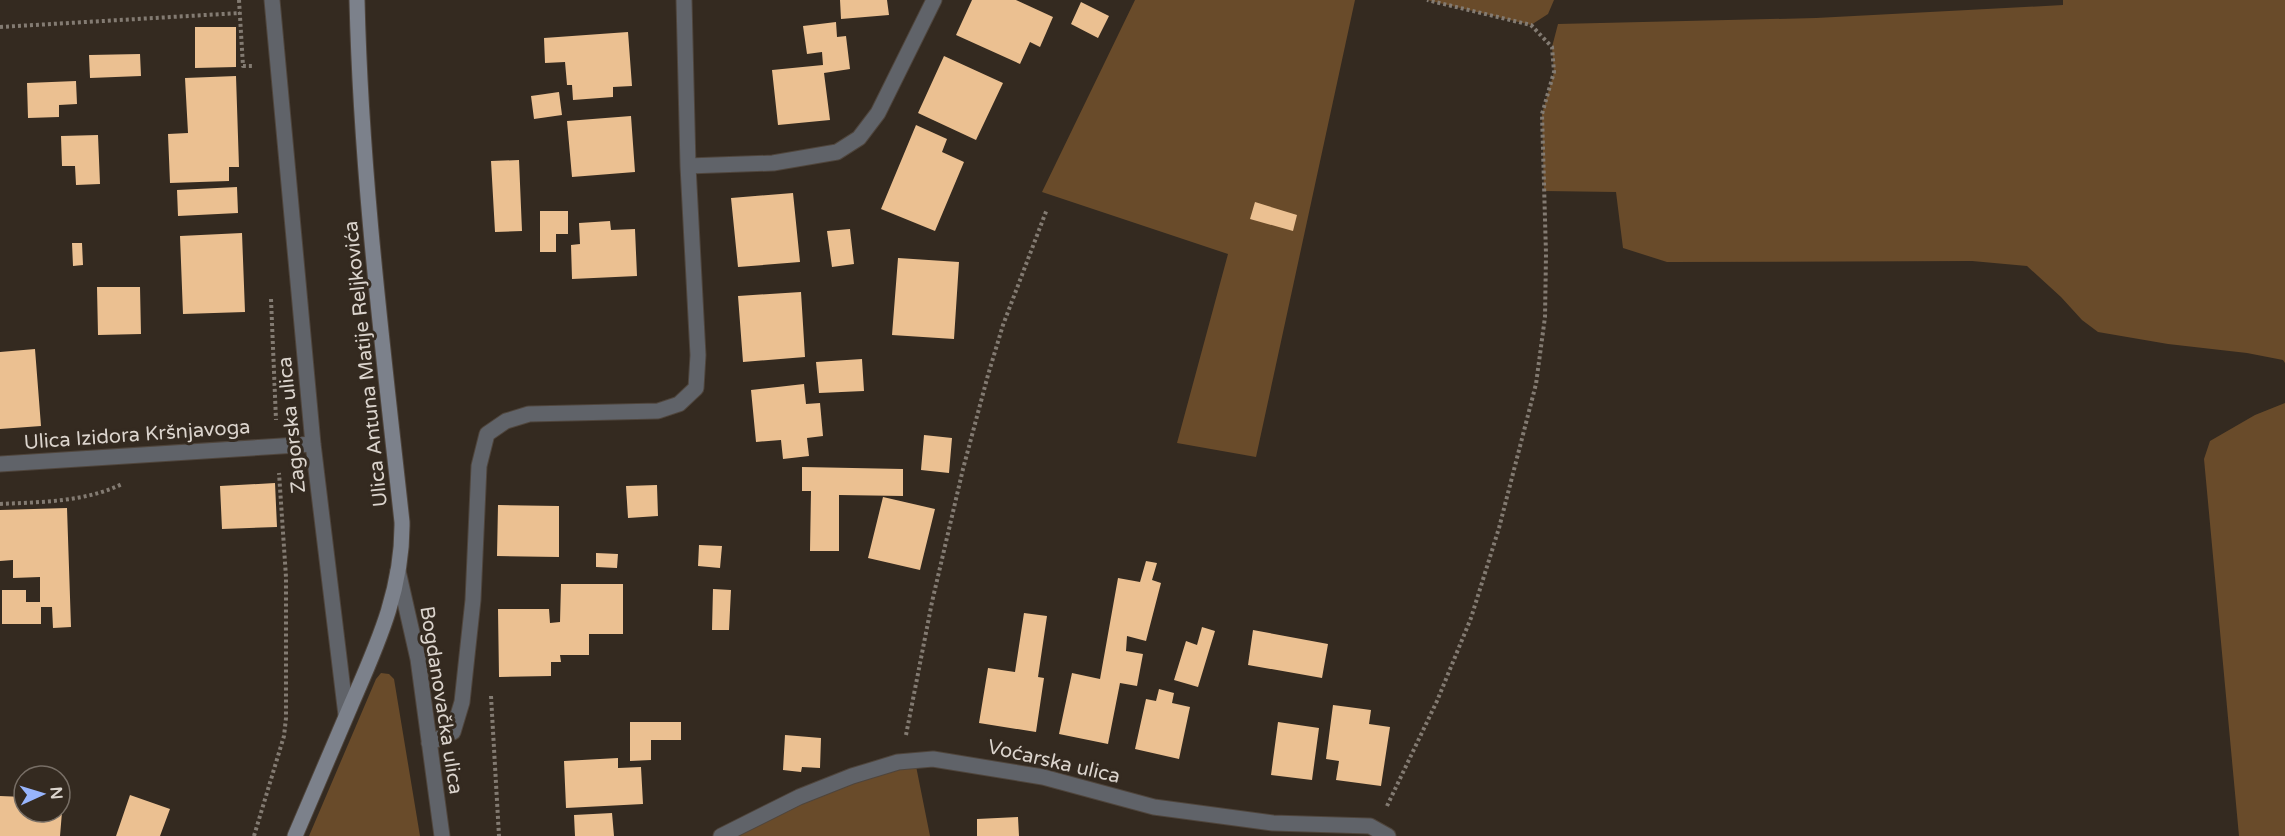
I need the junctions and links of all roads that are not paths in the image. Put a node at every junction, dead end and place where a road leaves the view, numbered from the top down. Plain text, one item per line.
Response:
1 (272, 0) edge
2 (357, 0) edge
3 (684, 0) edge
4 (934, 0) edge
5 (688, 166) junction
6 (313, 444) junction
7 (0, 464) edge
8 (398, 571) junction
9 (346, 715) junction
10 (429, 744) junction
11 (295, 836) edge
12 (442, 836) edge
13 (721, 836) edge
14 (1388, 836) edge

1 - 6 street, Zagorska ulica
2 - 8 main road, Ulica Antuna Matije Reljkovića
3 - 5 street
4 - 5 street
5 - 10 street
6 - 7 street, Ulica Izidora Kršnjavoga
6 - 9 street, Zagorska ulica
8 - 9 main road, Ulica Antuna Matije Reljkovića
8 - 10 street, Bogdanovačka ulica
9 - 11 main road, Zagorska ulica
10 - 12 street, Bogdanovačka ulica
13 - 14 street, Voćarska ulica

